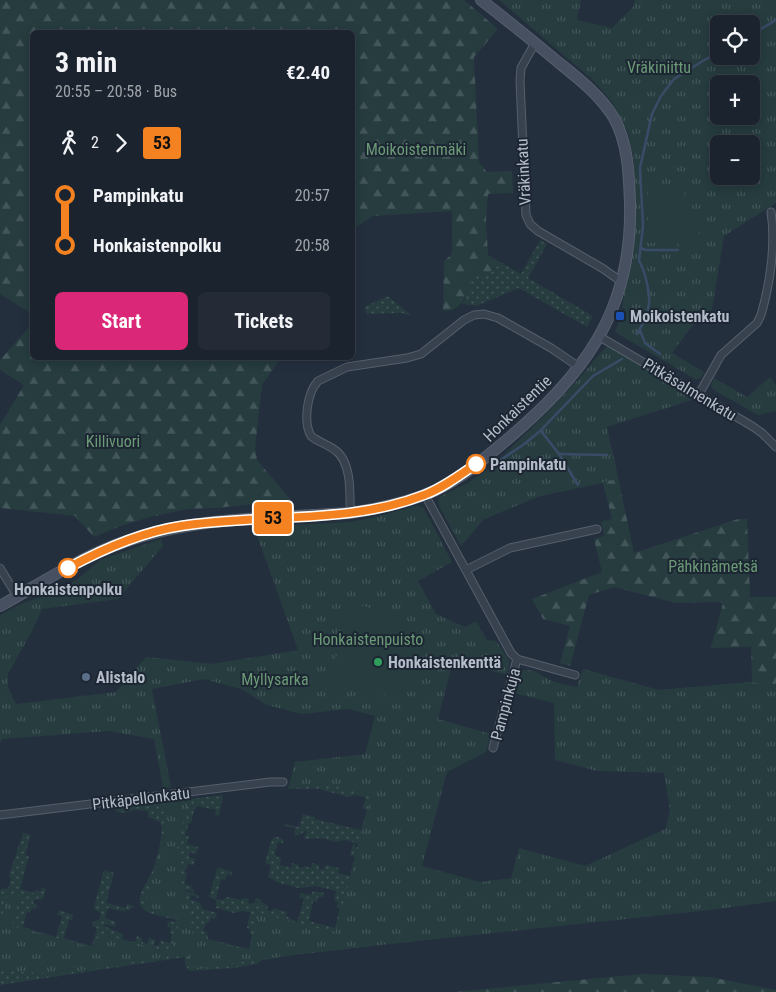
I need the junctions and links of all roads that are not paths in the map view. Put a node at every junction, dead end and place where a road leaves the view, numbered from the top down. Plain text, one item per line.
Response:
1 (481, 0) edge
2 (535, 43) junction
3 (771, 212) dead end
4 (622, 282) junction
5 (600, 337) junction
6 (579, 367) junction
7 (699, 394) junction
8 (776, 447) edge
9 (425, 495) junction
10 (350, 513) junction
11 (597, 529) dead end
12 (0, 568) edge
13 (466, 570) junction
14 (17, 596) junction
15 (0, 606) edge
16 (517, 659) junction
17 (575, 675) dead end
18 (493, 748) dead end
19 (283, 782) dead end
20 (0, 815) edge

1 - 2 street, Honkaistentie
2 - 4 street, Honkaistentie
2 - 4 street, Vräkinkatu
3 - 7 street
4 - 5 street, Honkaistentie
5 - 6 street, Honkaistentie
5 - 7 street, Pitkäsalmenkatu
6 - 9 street, Honkaistentie
6 - 10 street
7 - 8 street, Pitkäsalmenkatu
9 - 10 street, Honkaistentie
9 - 13 street
10 - 14 street, Honkaistentie
11 - 13 street
12 - 14 street
13 - 16 street
14 - 15 street, Honkaistentie
16 - 17 street
16 - 18 street, Pampinkuja
19 - 20 street, Pitkäpellonkatu

